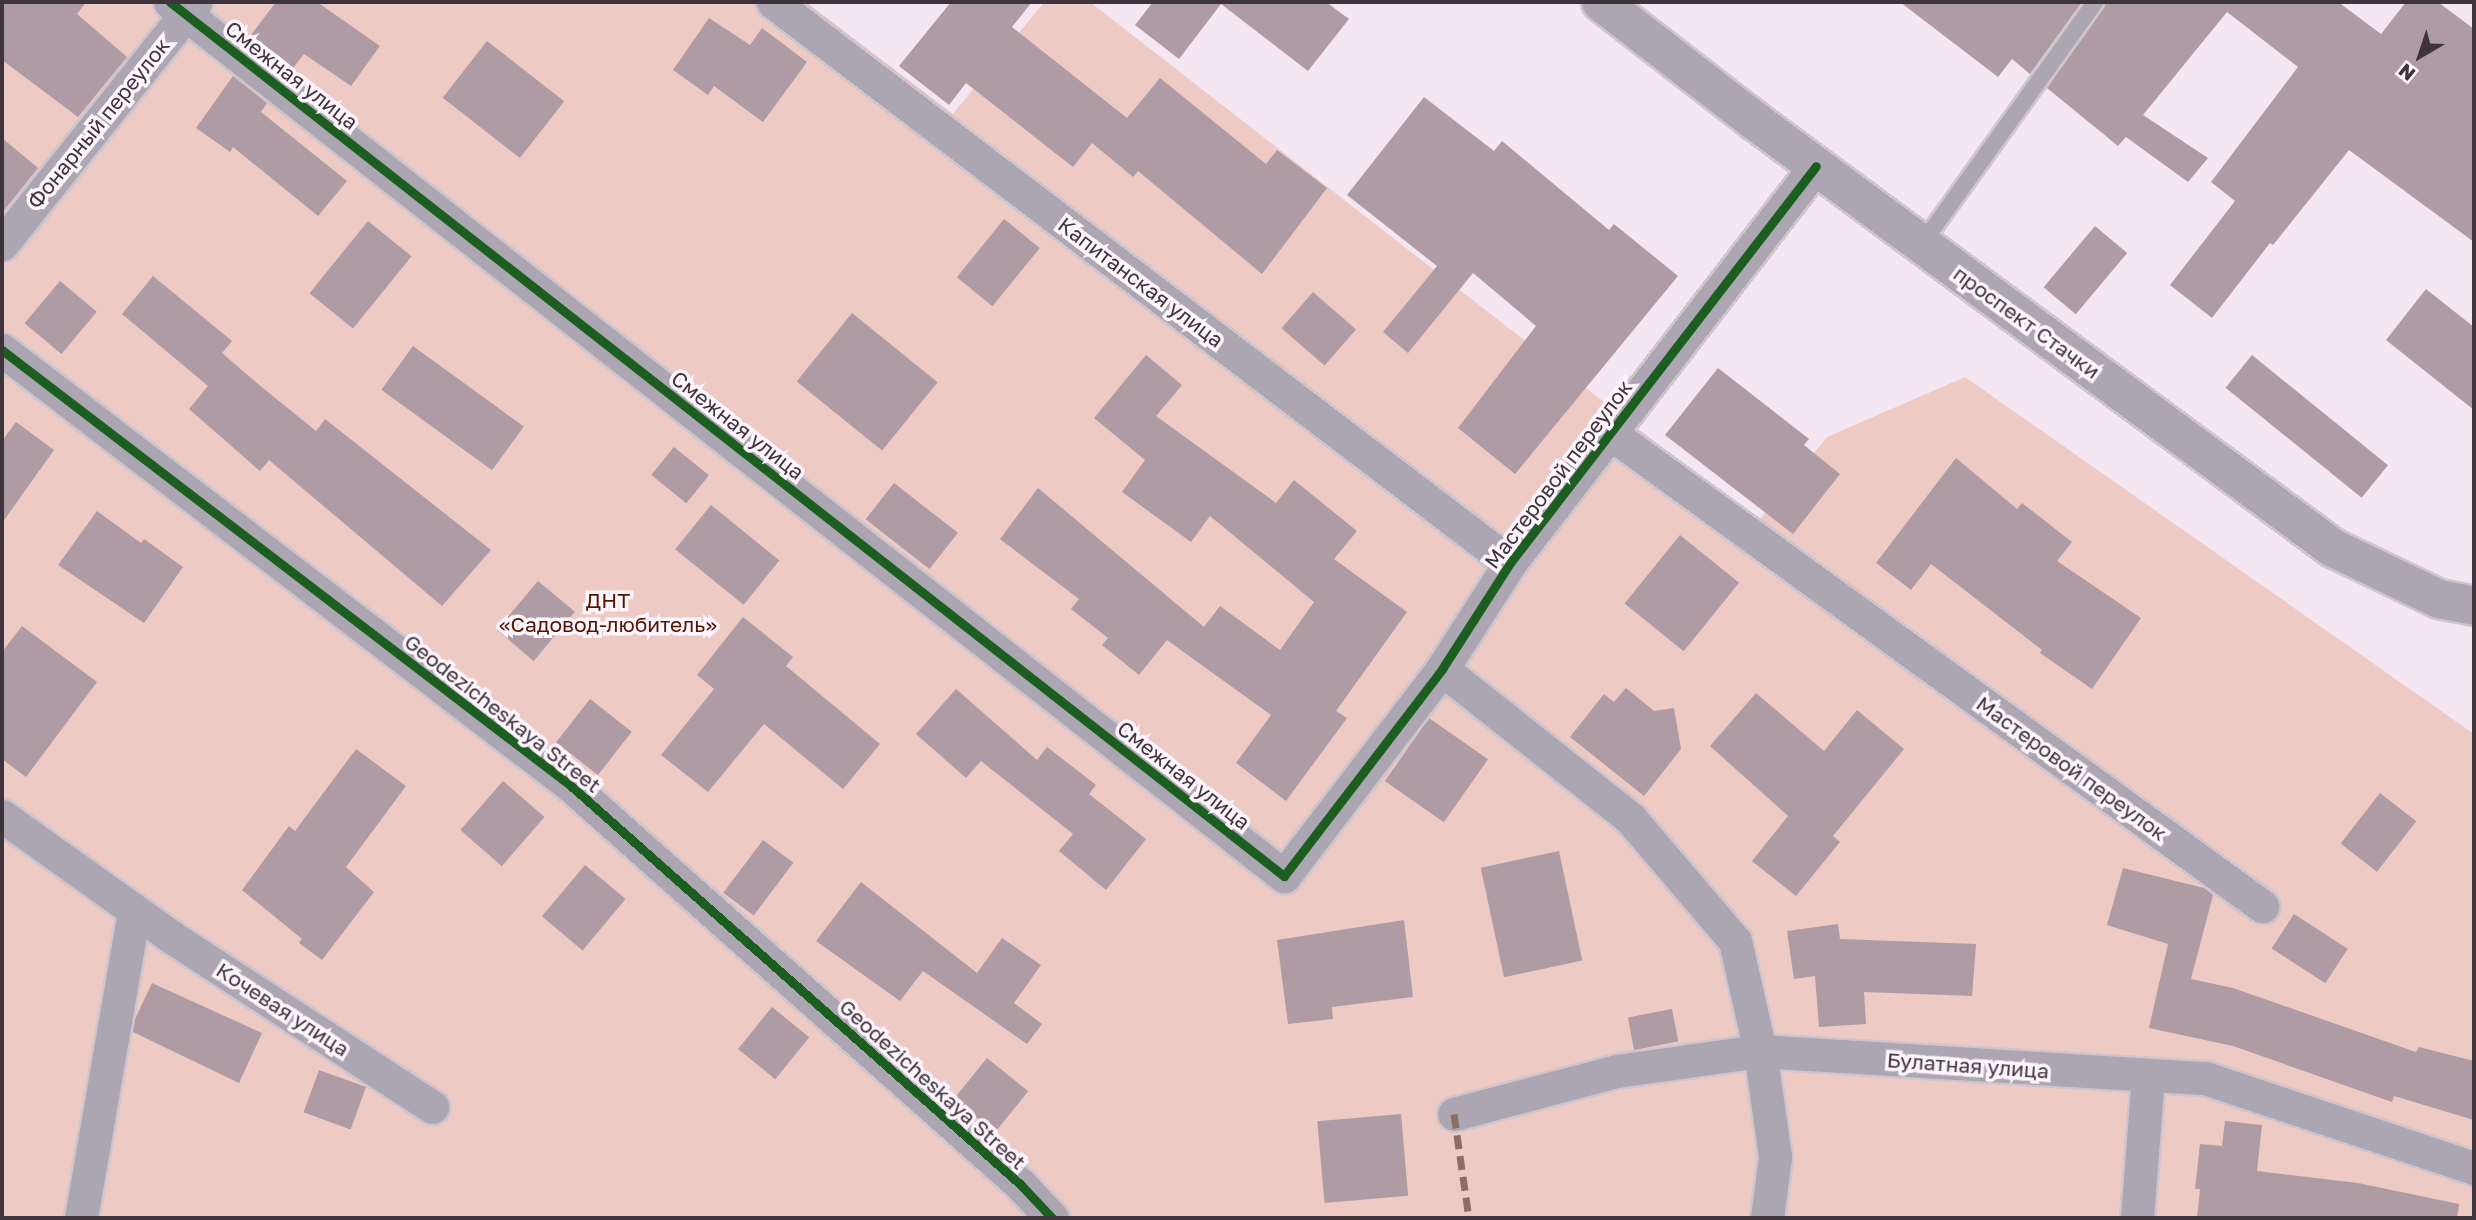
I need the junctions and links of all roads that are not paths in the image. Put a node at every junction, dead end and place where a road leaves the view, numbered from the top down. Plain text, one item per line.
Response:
1 (773, 2) edge
2 (1601, 2) edge
3 (2095, 2) edge
4 (184, 6) edge
5 (1816, 166) junction
6 (2, 244) edge
7 (1922, 244) junction
8 (2, 350) edge
9 (1610, 433) junction
10 (1510, 563) junction
11 (2474, 606) edge
12 (1442, 669) junction
13 (2, 816) edge
14 (1284, 876) joint
15 (2262, 906) dead end
16 (134, 911) junction
17 (1760, 1051) junction
18 (2148, 1075) junction
19 (432, 1107) dead end
20 (1454, 1114) dead end
21 (2474, 1168) edge
22 (81, 1218) edge
23 (1052, 1218) edge
24 (1767, 1218) edge
25 (2137, 1218) edge

1 - 10 street, Капитанская улица
2 - 5 street, проспект Стачки
3 - 7 lane
4 - 6 street, Фонарный переулок
4 - 14 street, Смежная улица
5 - 7 street, проспект Стачки
5 - 9 street, Мастеровой переулок
7 - 11 street, проспект Стачки
8 - 23 street, Geodezicheskaya Street
9 - 10 street, Мастеровой переулок
9 - 15 street, Мастеровой переулок
10 - 12 street, Мастеровой переулок
12 - 14 street, Мастеровой переулок
12 - 17 street
13 - 16 street, Кочевая улица
16 - 19 street, Кочевая улица
16 - 22 street
17 - 18 street, Булатная улица
17 - 20 street, Булатная улица
17 - 24 street
18 - 21 street, Булатная улица
18 - 25 street

